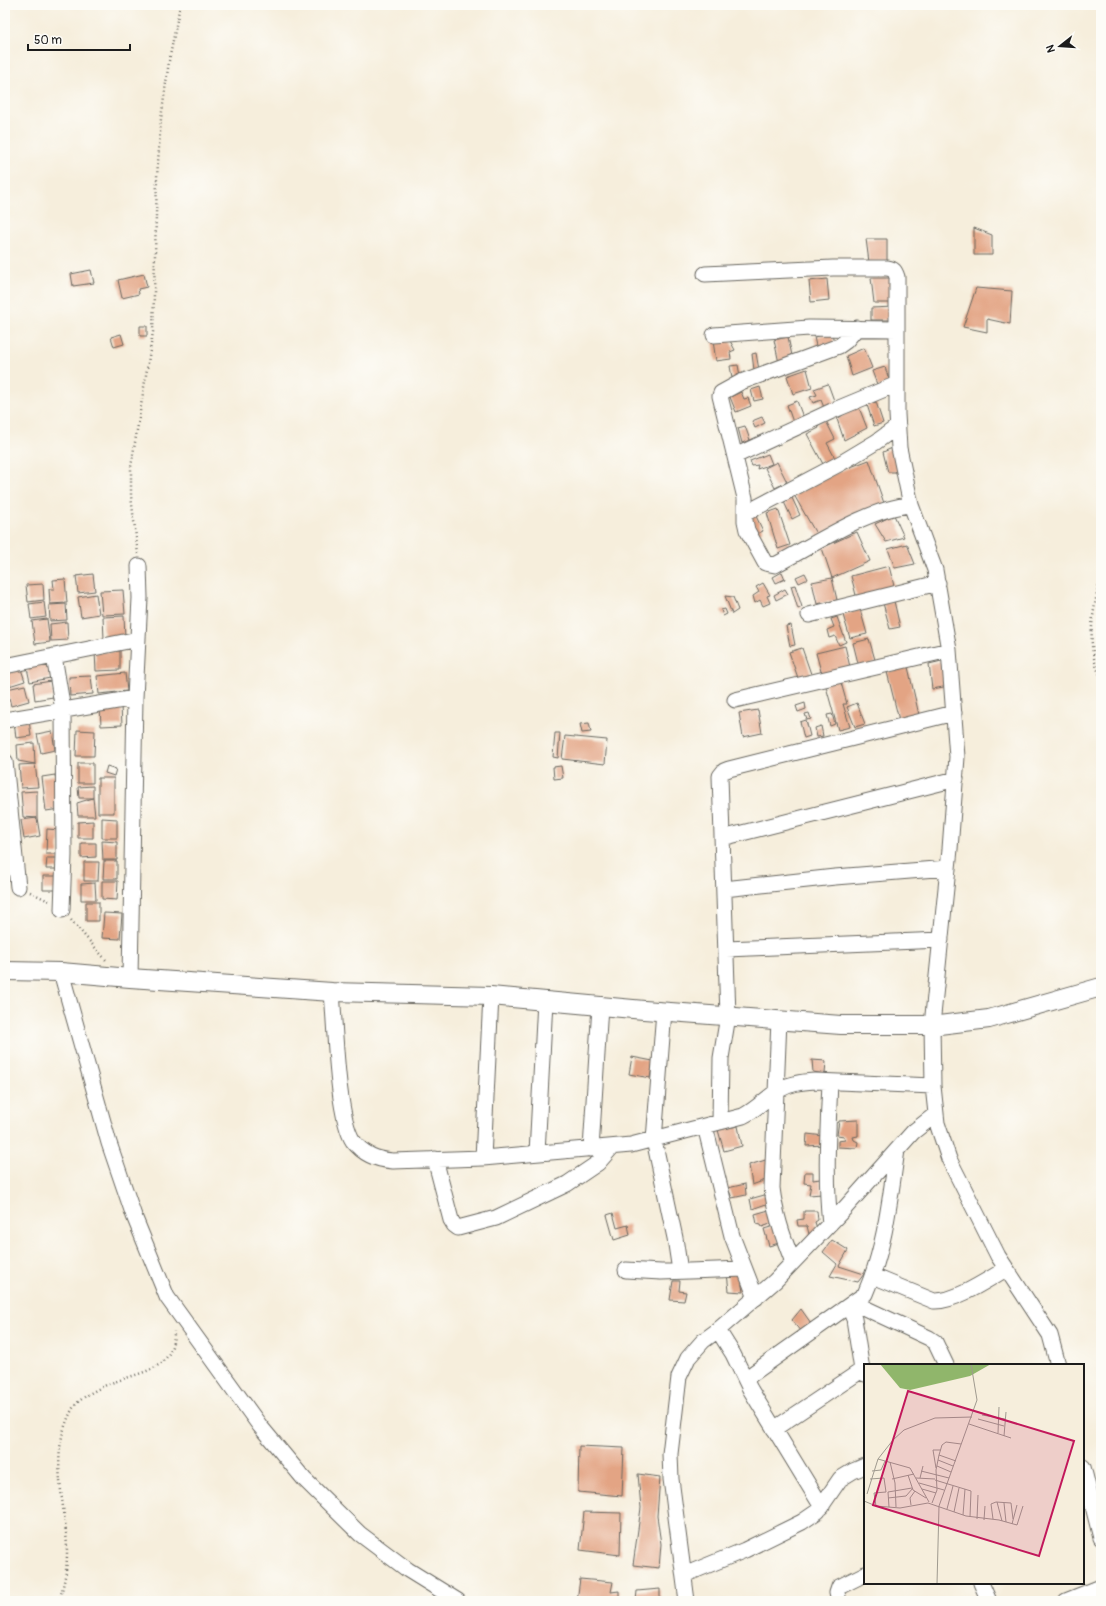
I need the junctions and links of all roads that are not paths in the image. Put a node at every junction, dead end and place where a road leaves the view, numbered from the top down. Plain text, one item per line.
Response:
1 (705, 274) dead end
2 (857, 328) junction
3 (897, 329) junction
4 (714, 335) dead end
5 (897, 384) junction
6 (898, 426) junction
7 (735, 456) junction
8 (911, 505) junction
9 (746, 512) junction
10 (139, 566) road end
11 (938, 583) junction
12 (809, 615) dead end
13 (138, 639) junction
14 (949, 650) junction
15 (54, 656) junction
16 (5, 666) edge
17 (135, 698) junction
18 (735, 700) dead end
19 (63, 710) junction
20 (954, 713) junction
21 (5, 720) edge
22 (5, 761) edge
23 (956, 779) junction
24 (722, 838) junction
25 (948, 868) junction
26 (18, 887) dead end
27 (724, 889) junction
28 (62, 910) dead end
29 (941, 940) junction
30 (726, 949) junction
31 (5, 971) edge
32 (61, 972) junction
33 (130, 978) junction
34 (1101, 986) edge
35 (332, 992) junction
36 (491, 996) junction
37 (545, 1001) junction
38 (600, 1006) junction
39 (664, 1011) junction
40 (728, 1016) junction
41 (779, 1020) junction
42 (932, 1025) junction
43 (830, 1082) junction
44 (933, 1086) junction
45 (777, 1092) junction
46 (936, 1114) junction
47 (720, 1122) junction
48 (705, 1126) junction
49 (654, 1140) junction
50 (612, 1147) junction
51 (591, 1148) junction
52 (897, 1150) junction
53 (537, 1153) junction
54 (483, 1158) junction
55 (435, 1159) junction
56 (830, 1224) junction
57 (793, 1262) junction
58 (744, 1269) junction
59 (1006, 1269) junction
60 (626, 1270) dead end
61 (680, 1271) junction
62 (873, 1276) junction
63 (756, 1298) junction
64 (852, 1305) junction
65 (718, 1330) junction
66 (946, 1364) edge
67 (1058, 1364) edge
68 (864, 1372) edge
69 (745, 1379) junction
70 (774, 1429) junction
71 (864, 1466) edge
72 (1084, 1471) edge
73 (822, 1507) junction
74 (1101, 1538) edge
75 (864, 1574) edge
76 (684, 1575) junction
77 (981, 1584) edge
78 (1101, 1587) edge
79 (458, 1601) edge
80 (687, 1601) edge
81 (839, 1601) edge
82 (989, 1601) edge
83 (1066, 1601) edge

1 - 3 street
2 - 3 street
2 - 4 street
2 - 7 street
3 - 5 street
5 - 6 street
5 - 7 street
6 - 8 street
6 - 9 street
7 - 9 street
8 - 9 street
8 - 11 street
10 - 13 street
11 - 12 street
11 - 14 street
13 - 15 street
13 - 17 street
14 - 18 street
14 - 20 street
15 - 16 street
15 - 19 street
17 - 19 street
17 - 33 street
19 - 21 street
19 - 28 street
20 - 23 street
20 - 24 street
22 - 26 street
23 - 24 street
23 - 25 street
24 - 27 street
25 - 27 street
25 - 29 street
27 - 30 street
29 - 30 street
29 - 42 street
30 - 40 street
31 - 32 street
32 - 33 street
32 - 79 street
33 - 35 street
34 - 42 street
35 - 36 street
35 - 55 street
36 - 37 street
36 - 54 street
37 - 38 street
37 - 53 street
38 - 39 street
38 - 51 street
39 - 40 street
39 - 49 street
40 - 41 street
40 - 47 street
41 - 42 street
41 - 45 street
42 - 44 street
43 - 44 street
43 - 45 street
43 - 56 street
44 - 46 street
45 - 47 street
45 - 57 street
46 - 52 street
46 - 59 street
47 - 48 street
48 - 49 street
48 - 58 street
49 - 50 street
49 - 61 street
50 - 51 street
50 - 55 street
51 - 53 street
52 - 56 street
52 - 62 street
53 - 54 street
54 - 55 street
56 - 57 street
57 - 63 street
58 - 61 street
58 - 63 street
59 - 62 street
59 - 67 street
60 - 61 street
62 - 64 street
63 - 65 street
64 - 66 street
64 - 68 street
64 - 69 street
65 - 69 street
65 - 76 street
68 - 70 street
69 - 70 street
70 - 73 street
71 - 73 street
72 - 74 street
73 - 76 street
75 - 81 street
76 - 80 street
77 - 82 street
78 - 83 street

